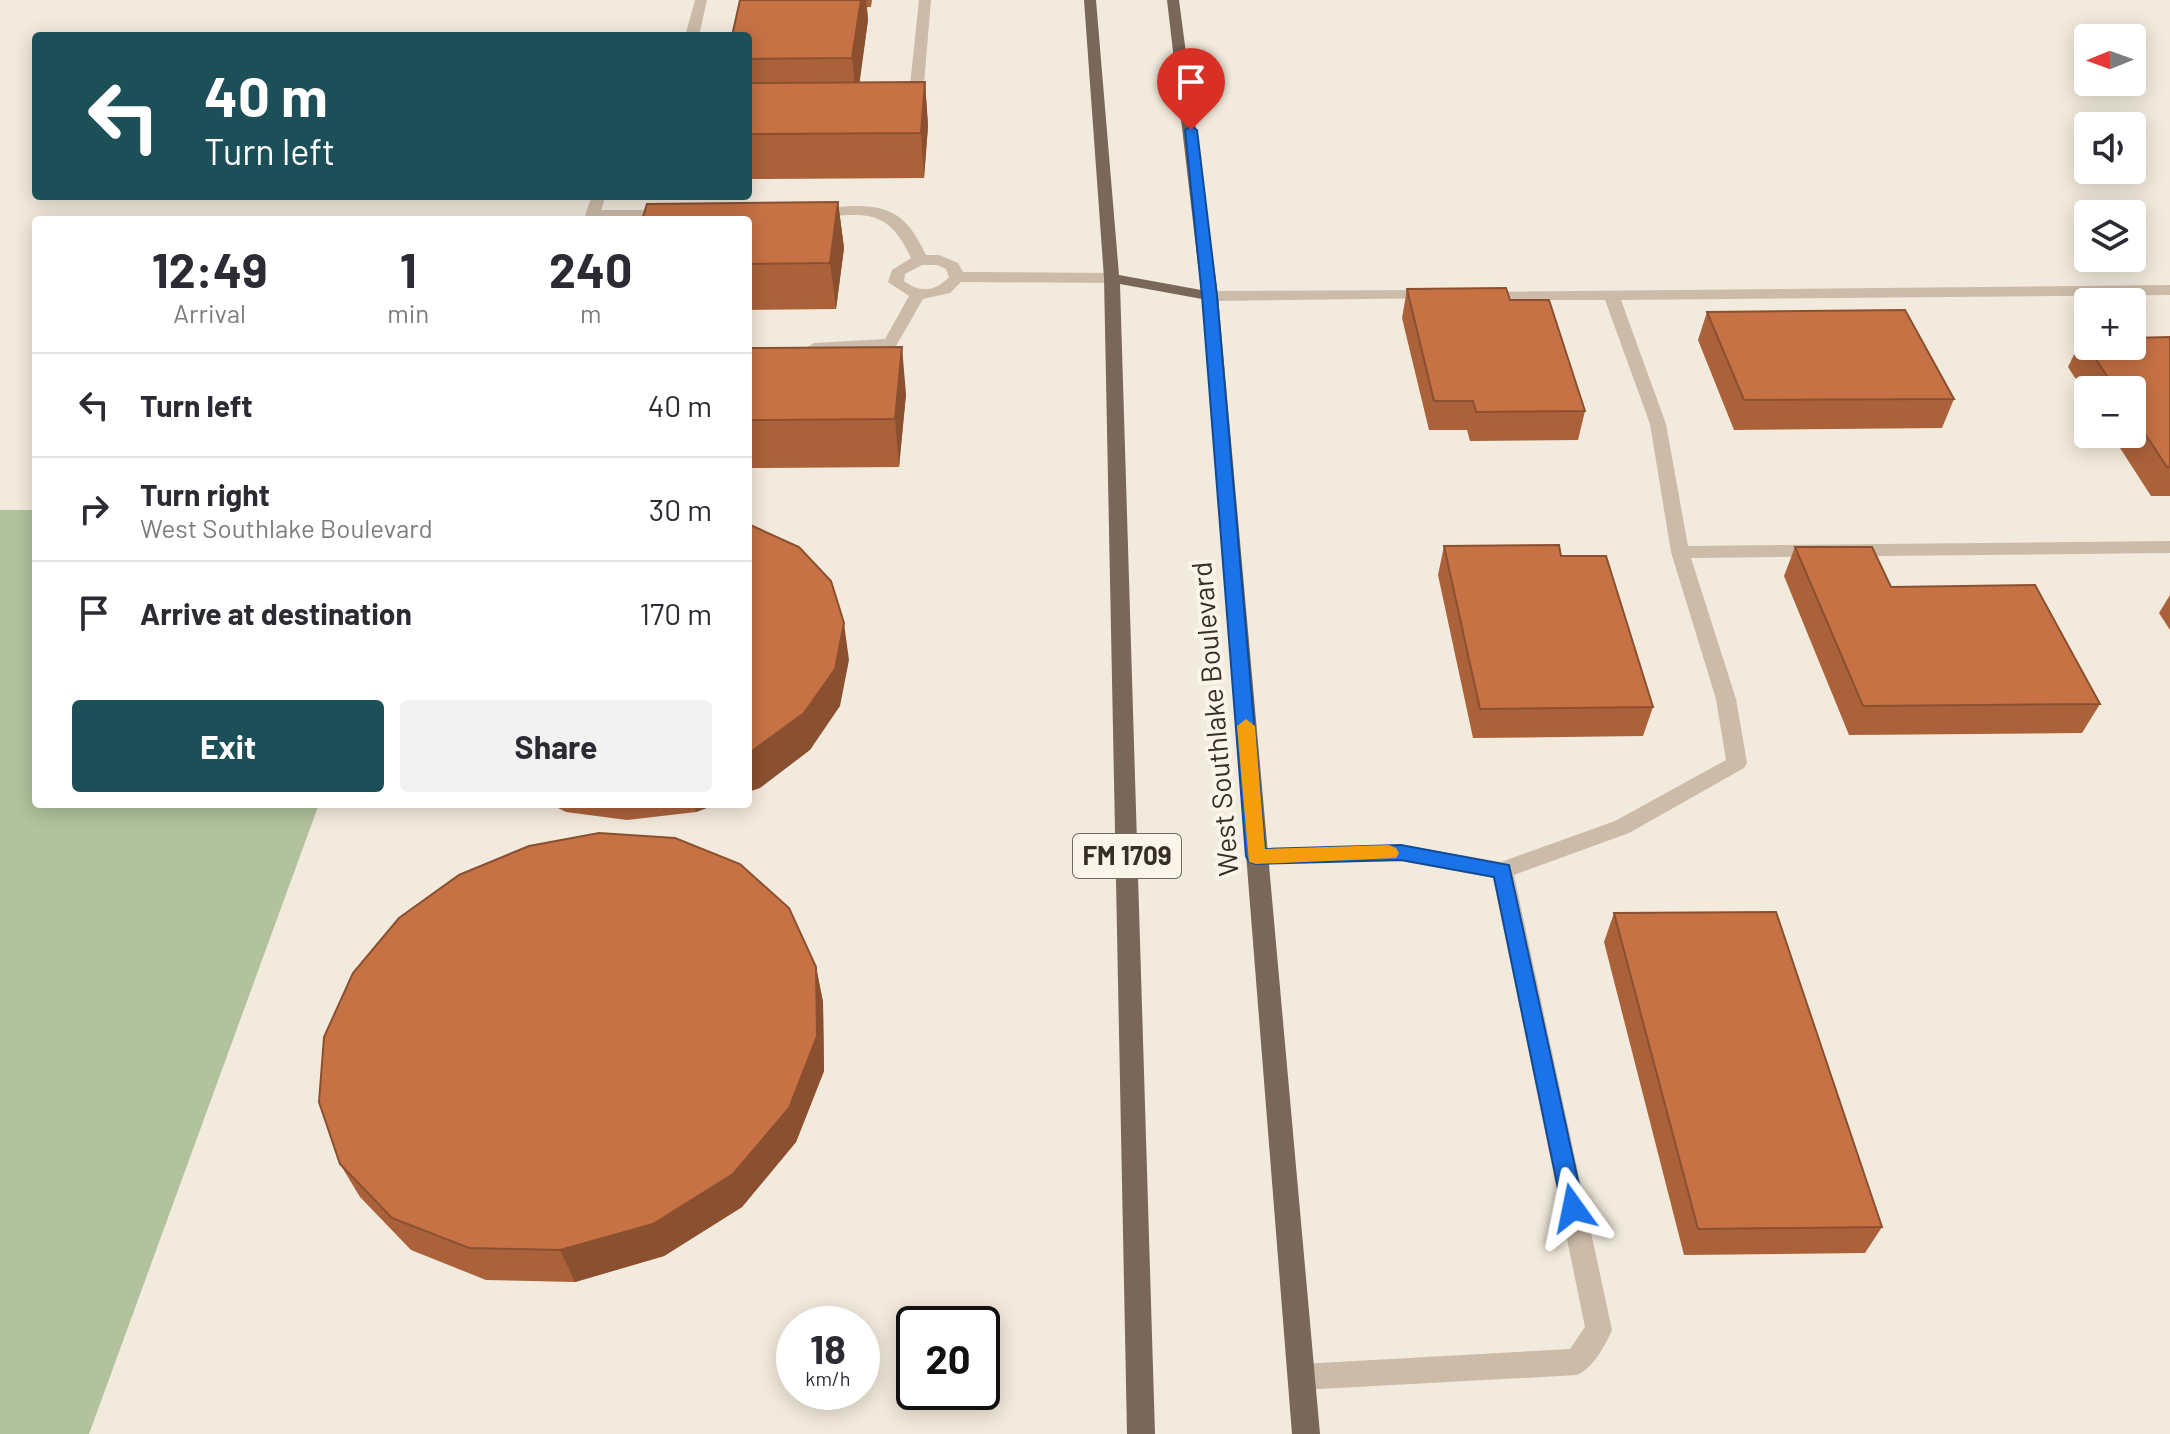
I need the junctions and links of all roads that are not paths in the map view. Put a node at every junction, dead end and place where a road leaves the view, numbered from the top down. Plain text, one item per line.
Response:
1 (701, 0) edge
2 (925, 0) edge
3 (1090, 0) edge
4 (1173, 0) edge
5 (693, 32) edge
6 (916, 95) edge
7 (790, 213) edge
8 (684, 214) edge
9 (638, 216) edge
10 (920, 260) junction
11 (957, 277) junction
12 (1112, 278) junction
13 (2170, 290) edge
14 (918, 294) junction
15 (1611, 295) junction
16 (1210, 296) junction
17 (791, 348) edge
18 (2170, 547) edge
19 (1680, 552) junction
20 (1256, 856) junction
21 (1502, 871) junction
22 (1301, 1377) junction
23 (1141, 1434) edge
24 (1306, 1434) edge

1 - 5 lane
2 - 6 lane
3 - 12 main road, FM 1709
4 - 16 main road, West Southlake Boulevard
7 - 10 lane
8 - 9 lane
10 - 11 lane
10 - 14 lane
11 - 12 lane
11 - 14 lane
12 - 16 main road
12 - 23 main road, FM 1709
13 - 15 lane
14 - 17 lane
15 - 16 lane
15 - 19 lane
16 - 20 main road, West Southlake Boulevard
18 - 19 lane
19 - 21 lane
20 - 21 lane
20 - 22 main road, West Southlake Boulevard
21 - 22 lane
22 - 24 main road, West Southlake Boulevard

